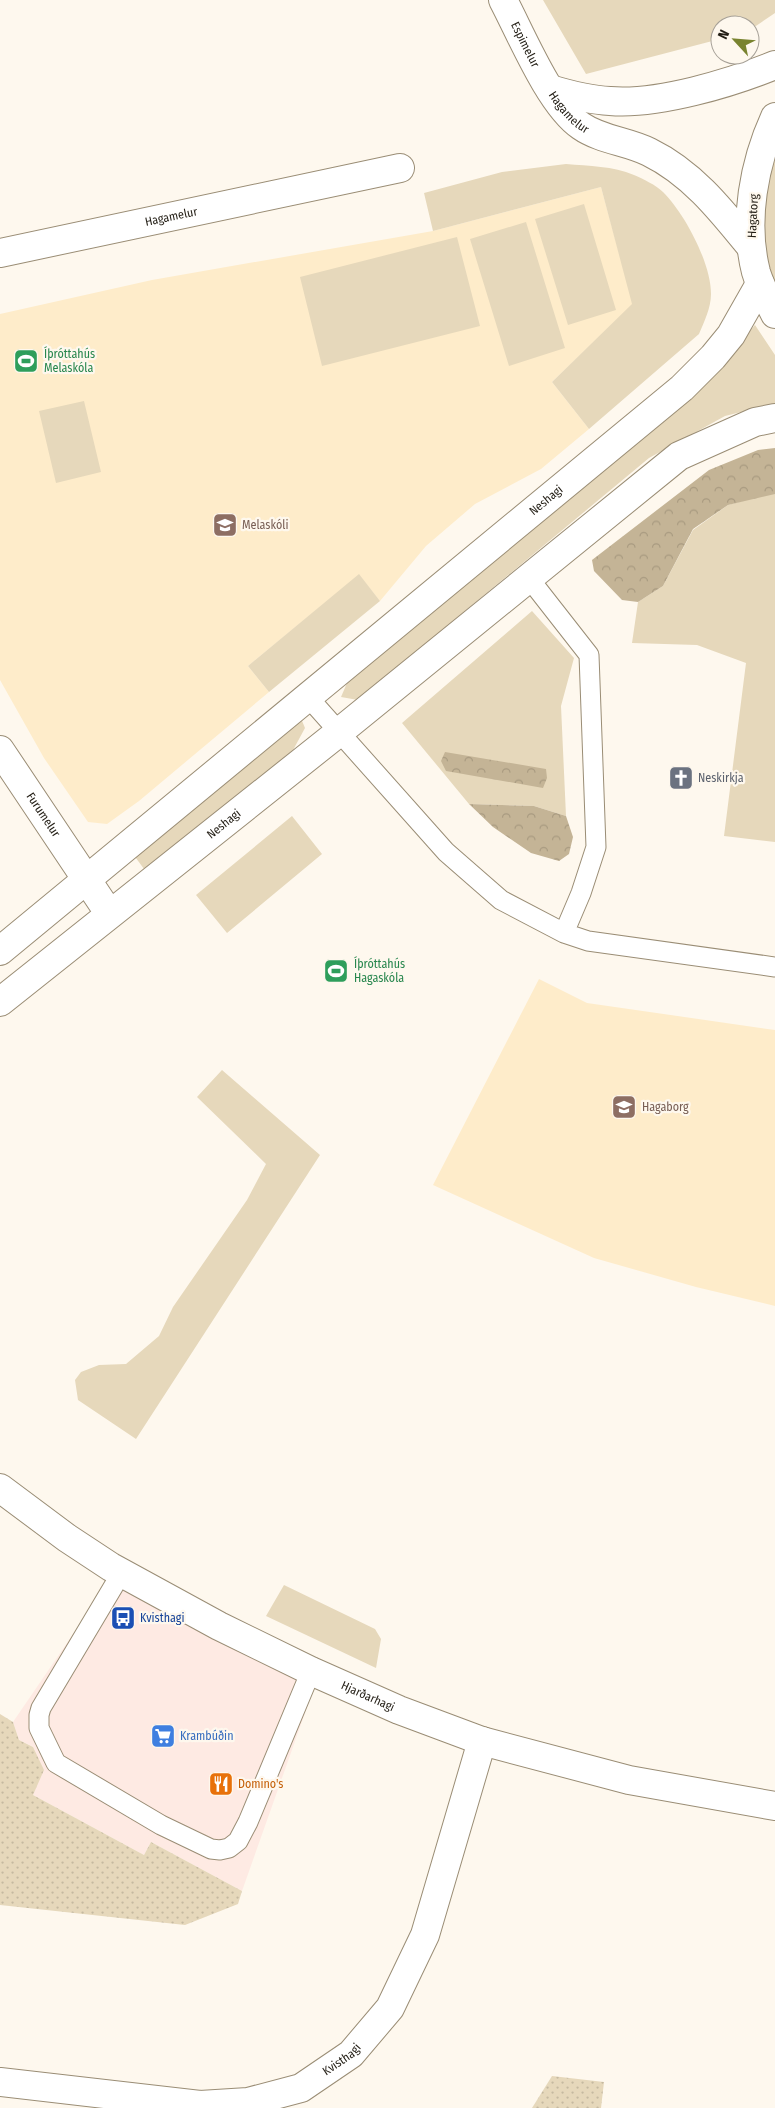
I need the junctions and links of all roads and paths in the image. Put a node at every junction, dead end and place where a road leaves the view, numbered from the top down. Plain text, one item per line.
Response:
1 (503, 0) edge
2 (775, 65) edge
3 (550, 89) junction
4 (775, 116) edge
5 (400, 168) dead end
6 (751, 247) junction
7 (0, 253) edge
8 (760, 284) junction
9 (775, 314) edge
10 (775, 418) edge
11 (528, 576) junction
12 (308, 697) junction
13 (338, 733) junction
14 (0, 750) edge
15 (86, 880) junction
16 (109, 913) junction
17 (564, 933) junction
18 (0, 951) edge
19 (775, 966) edge
20 (0, 1002) edge
21 (0, 1488) edge
22 (122, 1572) junction
23 (311, 1671) junction
24 (482, 1741) junction
25 (775, 1806) edge
26 (0, 2082) edge

1 - 3 street, Espimelur
2 - 3 street, Hagamelur
3 - 6 street, Hagamelur
4 - 6 street, Hagatorg
5 - 7 street, Hagamelur
6 - 8 street, Hagatorg
8 - 9 street, Hagatorg
8 - 12 street, Neshagi
10 - 11 street, Neshagi
11 - 13 street, Neshagi
11 - 17 lane
12 - 13 lane
12 - 15 street, Neshagi
13 - 16 street, Neshagi
13 - 17 lane
14 - 15 street, Furumelur
15 - 16 street
15 - 18 street, Neshagi
16 - 20 street, Neshagi
17 - 19 lane
21 - 22 street, Hjarðarhagi
22 - 23 street, Hjarðarhagi
22 - 23 lane
23 - 24 street, Hjarðarhagi
24 - 25 street, Hjarðarhagi
24 - 26 street, Kvisthagi

